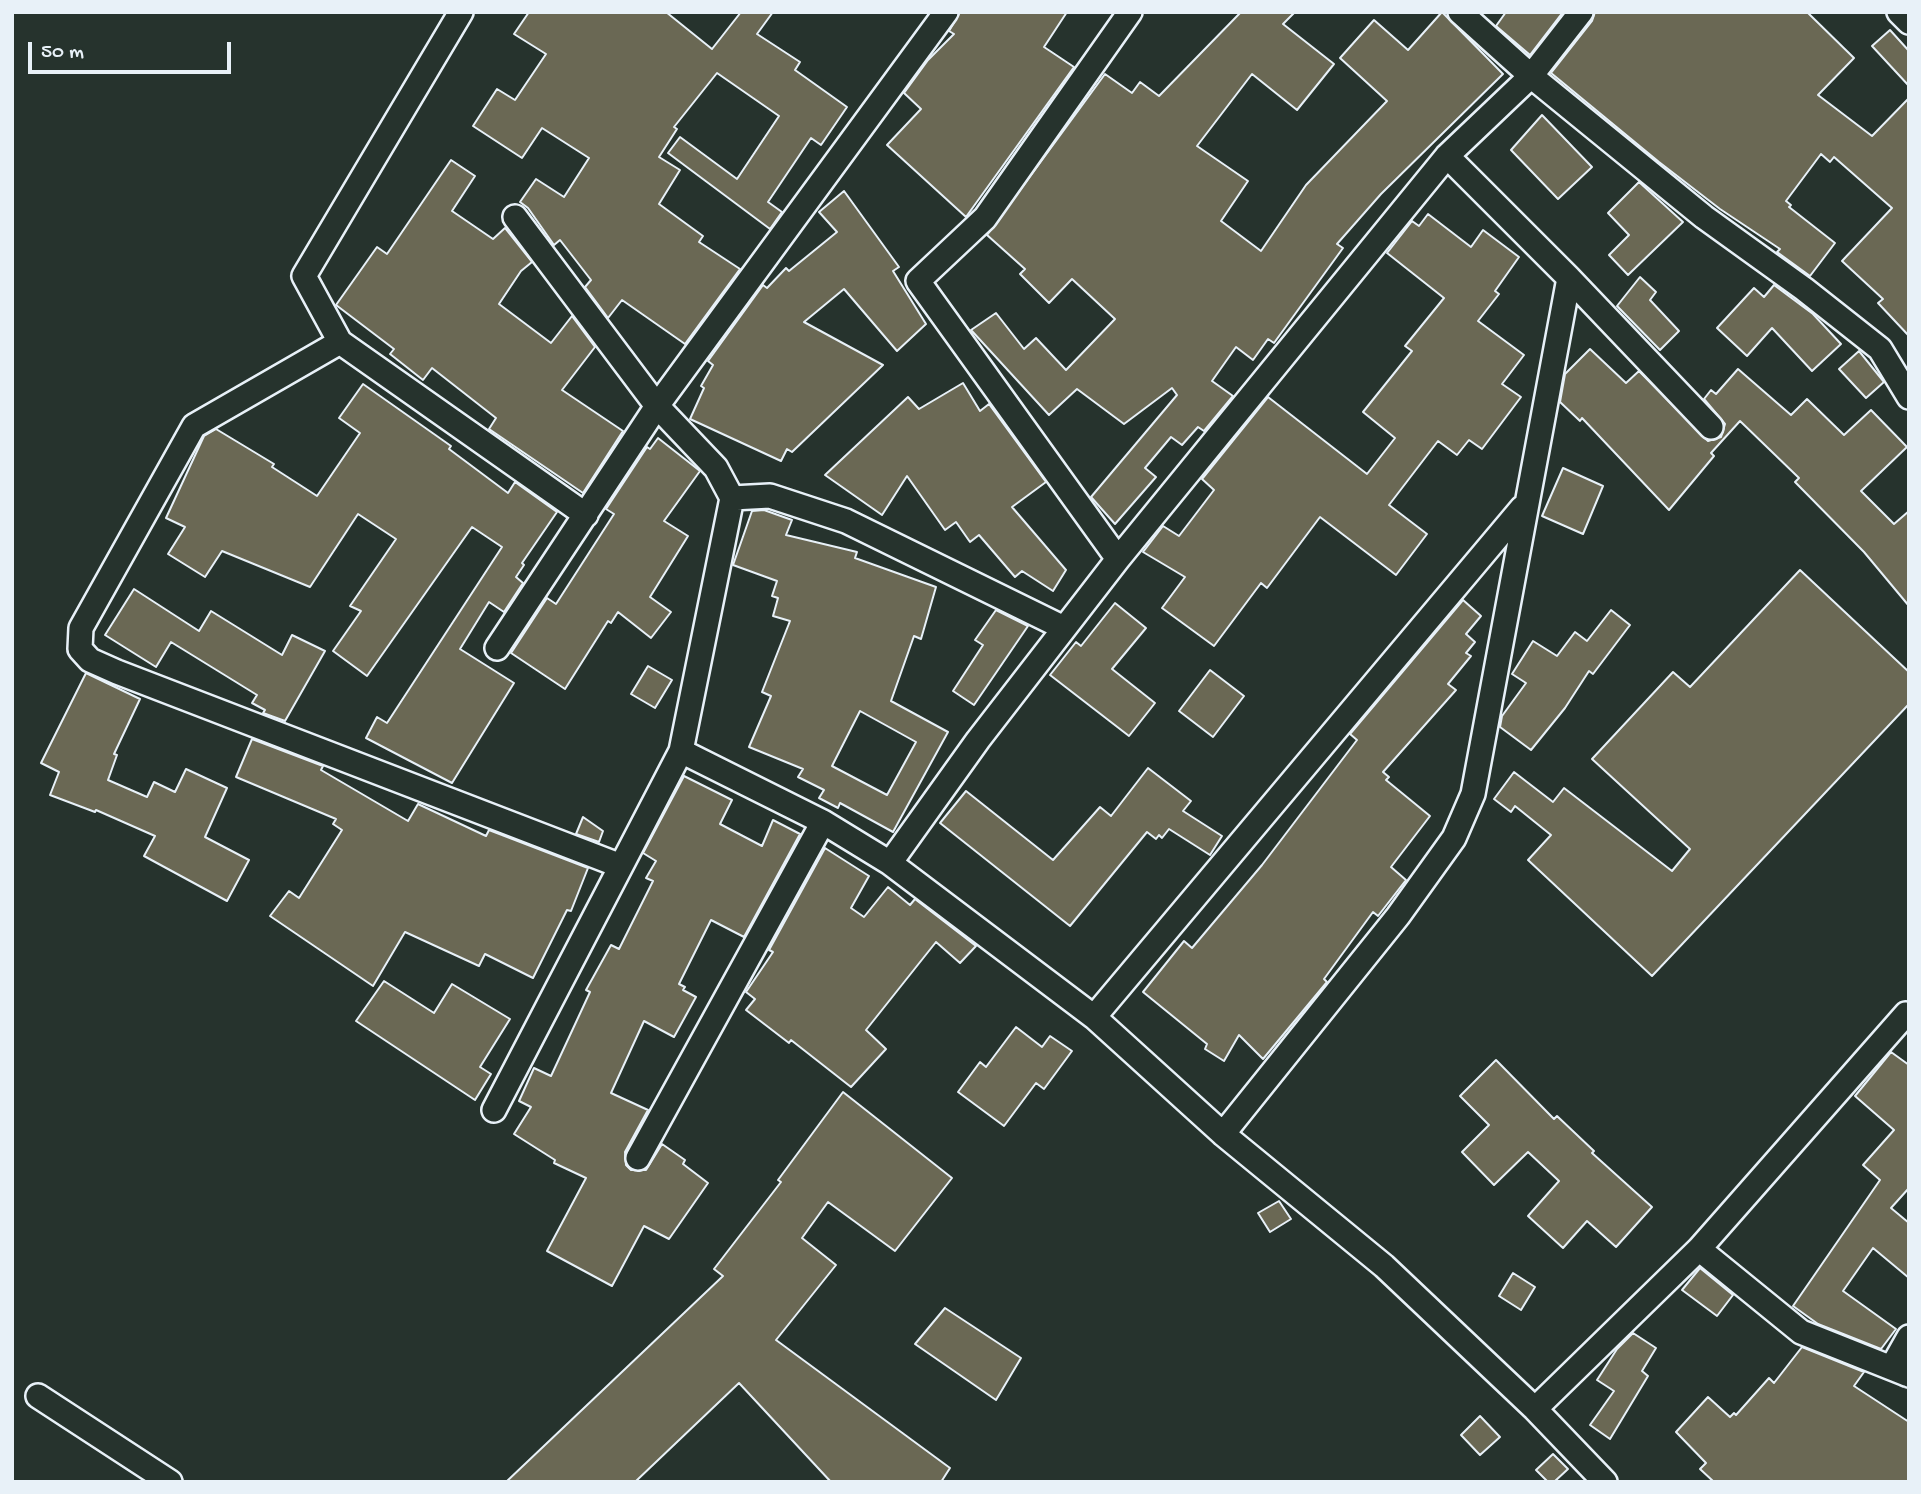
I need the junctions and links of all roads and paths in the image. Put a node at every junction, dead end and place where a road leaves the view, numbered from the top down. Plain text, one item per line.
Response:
1 (461, 12) edge
2 (946, 12) edge
3 (1130, 12) edge
4 (1460, 12) edge
5 (1581, 12) edge
6 (1899, 12) edge
7 (1909, 22) edge
8 (1531, 76) junction
9 (1447, 156) junction
10 (515, 217) dead end
11 (1569, 278) junction
12 (340, 342) junction
13 (1909, 397) edge
14 (657, 406) junction
15 (1711, 426) dead end
16 (732, 498) junction
17 (1525, 506) junction
18 (586, 515) junction
19 (1118, 559) junction
20 (1064, 628) junction
21 (496, 648) dead end
22 (681, 751) junction
23 (823, 822) junction
24 (890, 863) junction
25 (621, 866) junction
26 (1906, 1014) dead end
27 (1094, 1017) junction
28 (494, 1110) dead end
29 (1223, 1135) junction
30 (638, 1158) dead end
31 (1699, 1249) junction
32 (1909, 1338) edge
33 (1909, 1375) edge
34 (38, 1396) dead end
35 (1535, 1409) junction
36 (170, 1482) edge
37 (1605, 1482) edge

1 - 12 street
2 - 14 street
3 - 19 street
4 - 8 street
5 - 8 street
6 - 7 street
8 - 9 street
8 - 13 street
9 - 11 street
9 - 19 street
10 - 14 street
11 - 15 street
11 - 17 street
12 - 18 street
12 - 25 street
14 - 16 street
14 - 18 street
16 - 20 street
16 - 22 street
17 - 27 street
17 - 29 street
18 - 21 street
19 - 20 street
20 - 24 street
22 - 23 street
22 - 25 street
23 - 24 street
23 - 30 street
24 - 27 street
25 - 28 street
26 - 31 street
27 - 29 street
29 - 35 street
31 - 33 street
31 - 35 street
32 - 33 street
34 - 36 street
35 - 37 street

